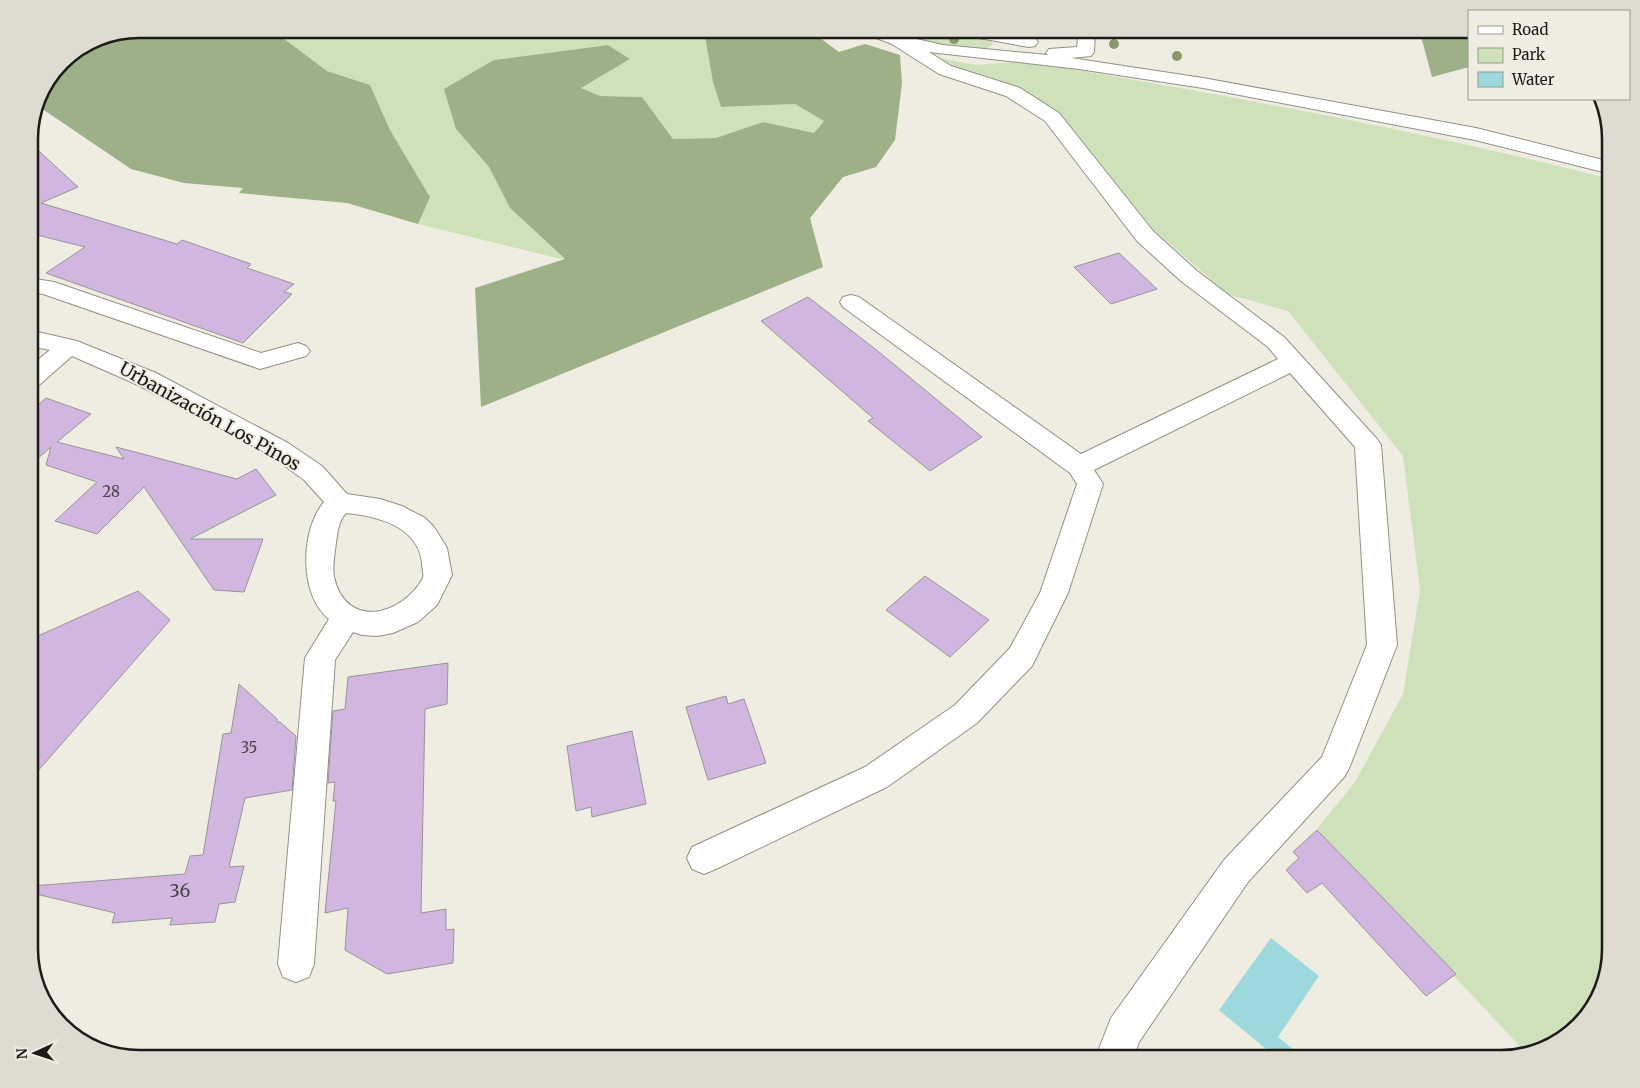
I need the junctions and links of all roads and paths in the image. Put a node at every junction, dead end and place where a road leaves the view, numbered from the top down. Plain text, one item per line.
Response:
1 (893, 38) edge
2 (1007, 38) edge
3 (1086, 38) edge
4 (898, 40) junction
5 (1085, 52) junction
6 (999, 55) junction
7 (1203, 83) junction
8 (1602, 166) edge
9 (38, 286) edge
10 (851, 302) dead end
11 (38, 340) edge
12 (69, 346) junction
13 (298, 351) dead end
14 (1293, 362) junction
15 (38, 372) edge
16 (1080, 466) junction
17 (340, 502) junction
18 (346, 618) junction
19 (704, 858) dead end
20 (296, 964) dead end
21 (1117, 1050) edge

1 - 4 street
2 - 5 street
3 - 5 street
4 - 6 street
4 - 14 street
5 - 6 street
5 - 7 street
6 - 7 street
7 - 8 street
9 - 13 street
10 - 16 street
11 - 12 street, Urbanización Los Pinos
12 - 15 street
12 - 17 street, Urbanización Los Pinos
14 - 16 street
14 - 21 street
16 - 19 street
17 - 18 street
17 - 18 street
18 - 20 street

